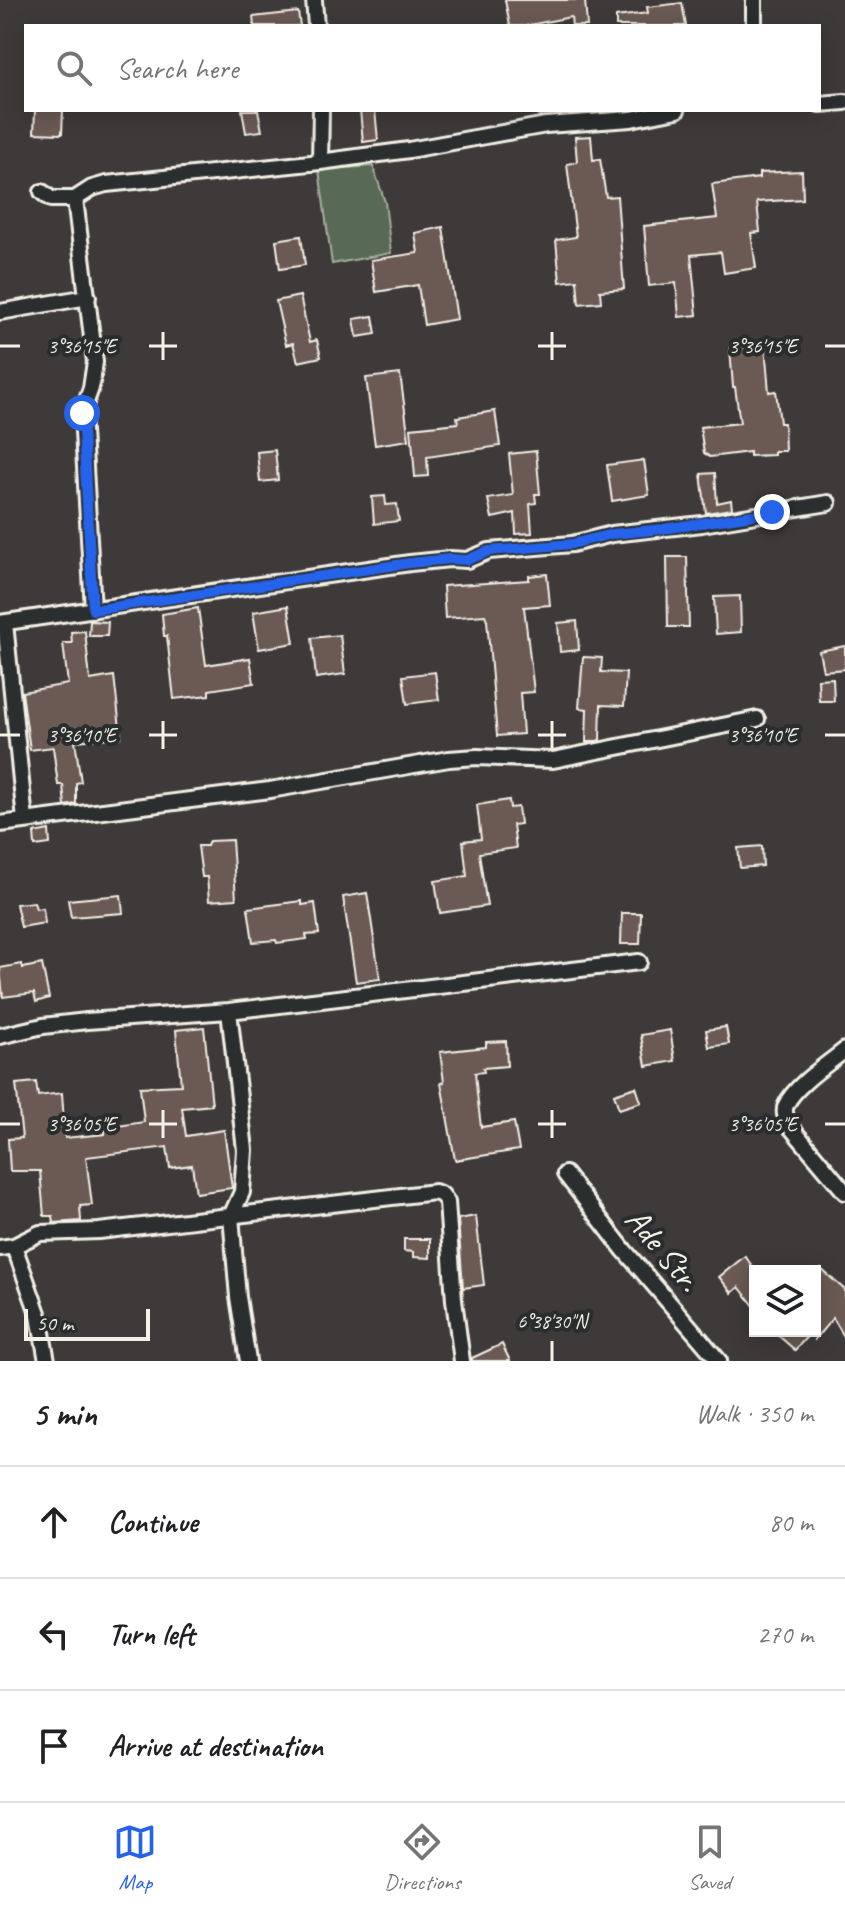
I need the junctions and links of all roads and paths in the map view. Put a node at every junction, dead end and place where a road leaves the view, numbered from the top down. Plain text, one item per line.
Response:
1 (314, 0) edge
2 (754, 0) edge
3 (316, 24) edge
4 (754, 24) edge
5 (845, 102) edge
6 (821, 104) edge
7 (321, 112) edge
8 (667, 112) edge
9 (320, 162) junction
10 (42, 192) dead end
11 (75, 199) junction
12 (88, 297) junction
13 (0, 312) edge
14 (828, 503) dead end
15 (93, 610) junction
16 (3, 623) edge
17 (757, 719) dead end
18 (25, 820) junction
19 (0, 824) edge
20 (639, 962) dead end
21 (229, 1011) junction
22 (0, 1036) edge
23 (845, 1050) edge
24 (565, 1174) dead end
25 (845, 1192) edge
26 (231, 1216) junction
27 (7, 1247) edge
28 (47, 1361) edge
29 (248, 1361) edge
30 (462, 1361) edge
31 (719, 1361) edge

1 - 3 street
2 - 4 street
5 - 6 street
7 - 9 street
8 - 9 street
9 - 11 street
10 - 11 street
11 - 12 street
12 - 13 street
12 - 15 street
14 - 15 street
15 - 16 street
16 - 18 street
17 - 18 street
18 - 19 street
20 - 21 street
21 - 22 street
21 - 26 street
23 - 25 street
24 - 31 street, Ade Str.
26 - 27 street
26 - 29 street
26 - 30 street
27 - 28 street

